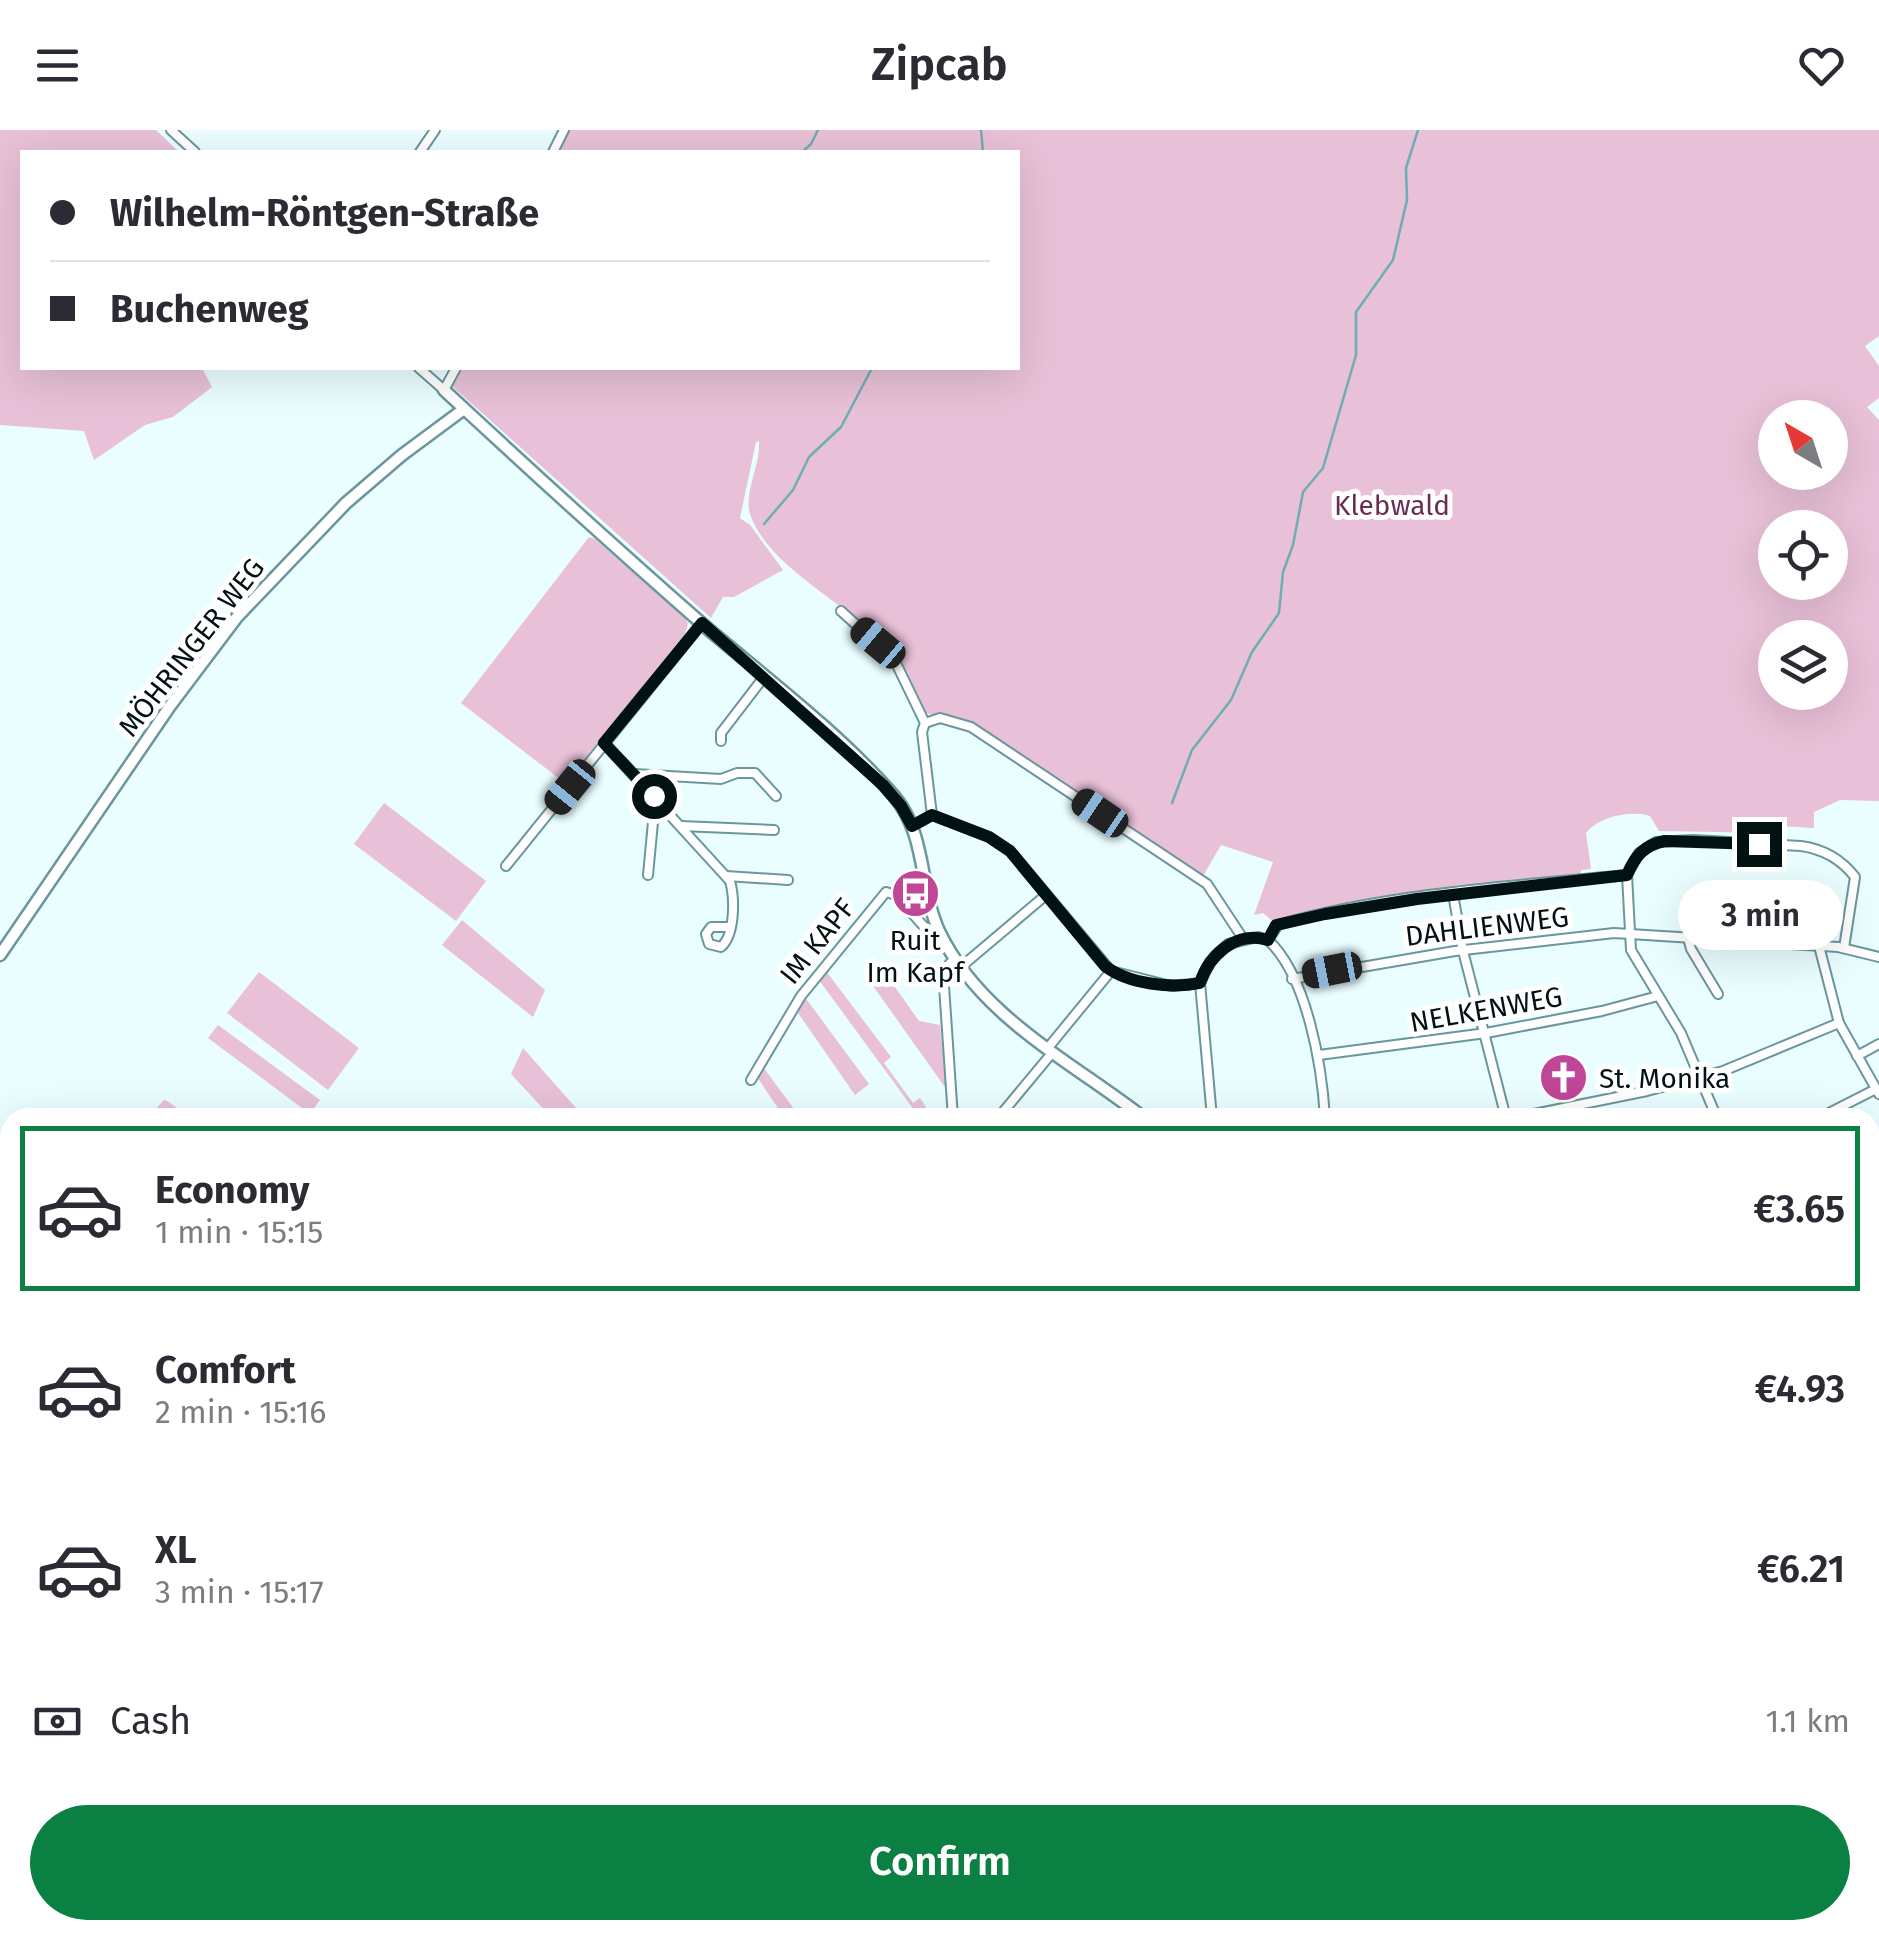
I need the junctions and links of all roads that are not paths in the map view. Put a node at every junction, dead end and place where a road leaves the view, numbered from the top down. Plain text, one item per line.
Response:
1 (171, 130) edge
2 (180, 130) edge
3 (183, 141) junction
4 (193, 150) edge
5 (421, 370) edge
6 (455, 370) edge
7 (444, 390) junction
8 (464, 409) junction
9 (841, 611) dead end
10 (702, 623) junction
11 (764, 676) junction
12 (925, 723) junction
13 (721, 741) dead end
14 (604, 743) junction
15 (634, 774) junction
16 (776, 796) dead end
17 (665, 808) junction
18 (932, 815) junction
19 (681, 826) junction
20 (912, 826) junction
21 (774, 830) dead end
22 (506, 866) dead end
23 (648, 875) dead end
24 (1627, 875) junction
25 (726, 876) junction
26 (788, 880) dead end
27 (1453, 894) junction
28 (1046, 895) junction
29 (730, 927) dead end
30 (938, 927) junction
31 (1629, 934) junction
32 (1688, 938) junction
33 (1244, 940) junction
34 (1268, 940) junction
35 (1819, 946) junction
36 (1844, 948) junction
37 (1463, 950) junction
38 (0, 954) edge
39 (1879, 956) edge
40 (959, 962) junction
41 (1111, 971) junction
42 (1292, 978) junction
43 (1200, 983) junction
44 (1718, 994) dead end
45 (1658, 996) junction
46 (1839, 1023) junction
47 (1486, 1033) junction
48 (1879, 1044) edge
49 (1050, 1051) junction
50 (1319, 1055) junction
51 (1857, 1056) junction
52 (1702, 1077) junction
53 (751, 1080) dead end
54 (1877, 1092) edge
55 (952, 1108) edge
56 (1006, 1108) edge
57 (1130, 1108) edge
58 (1211, 1108) edge
59 (1324, 1108) edge
60 (1504, 1108) edge
61 (1560, 1108) edge
62 (1713, 1108) edge
63 (1842, 1108) edge

1 - 3 street
2 - 3 street
3 - 4 street
5 - 7 street
6 - 7 street
7 - 8 street
8 - 10 street
8 - 38 street, MÖHRINGER WEG
9 - 12 street
10 - 11 street
10 - 14 street
11 - 13 street
11 - 20 street
12 - 18 street
12 - 33 street
14 - 15 street
14 - 22 street
15 - 16 street
15 - 17 street
17 - 19 street
17 - 23 street
18 - 20 street
18 - 28 street
19 - 21 street
19 - 25 street
20 - 30 street
24 - 27 street
24 - 31 street
24 - 36 street
25 - 26 street
25 - 29 street
27 - 34 street
27 - 37 street
28 - 40 street
28 - 41 street
30 - 40 street
30 - 53 street, IM KAPF
31 - 32 street, DAHLIENWEG
31 - 37 street, DAHLIENWEG
31 - 45 street
32 - 35 street, DAHLIENWEG
32 - 44 street
33 - 34 street
33 - 43 street
34 - 42 street
35 - 36 street, DAHLIENWEG
35 - 46 street
36 - 39 street, DAHLIENWEG
37 - 42 street, DAHLIENWEG
37 - 47 street
40 - 49 street
40 - 55 street
41 - 43 street
41 - 49 street
42 - 50 street
43 - 58 street
45 - 47 street, NELKENWEG
45 - 52 street
46 - 51 street
46 - 52 street
47 - 50 street, NELKENWEG
47 - 60 street
48 - 51 street
49 - 56 street
49 - 57 street
50 - 59 street
51 - 54 street
52 - 61 street
52 - 62 street
54 - 63 street

